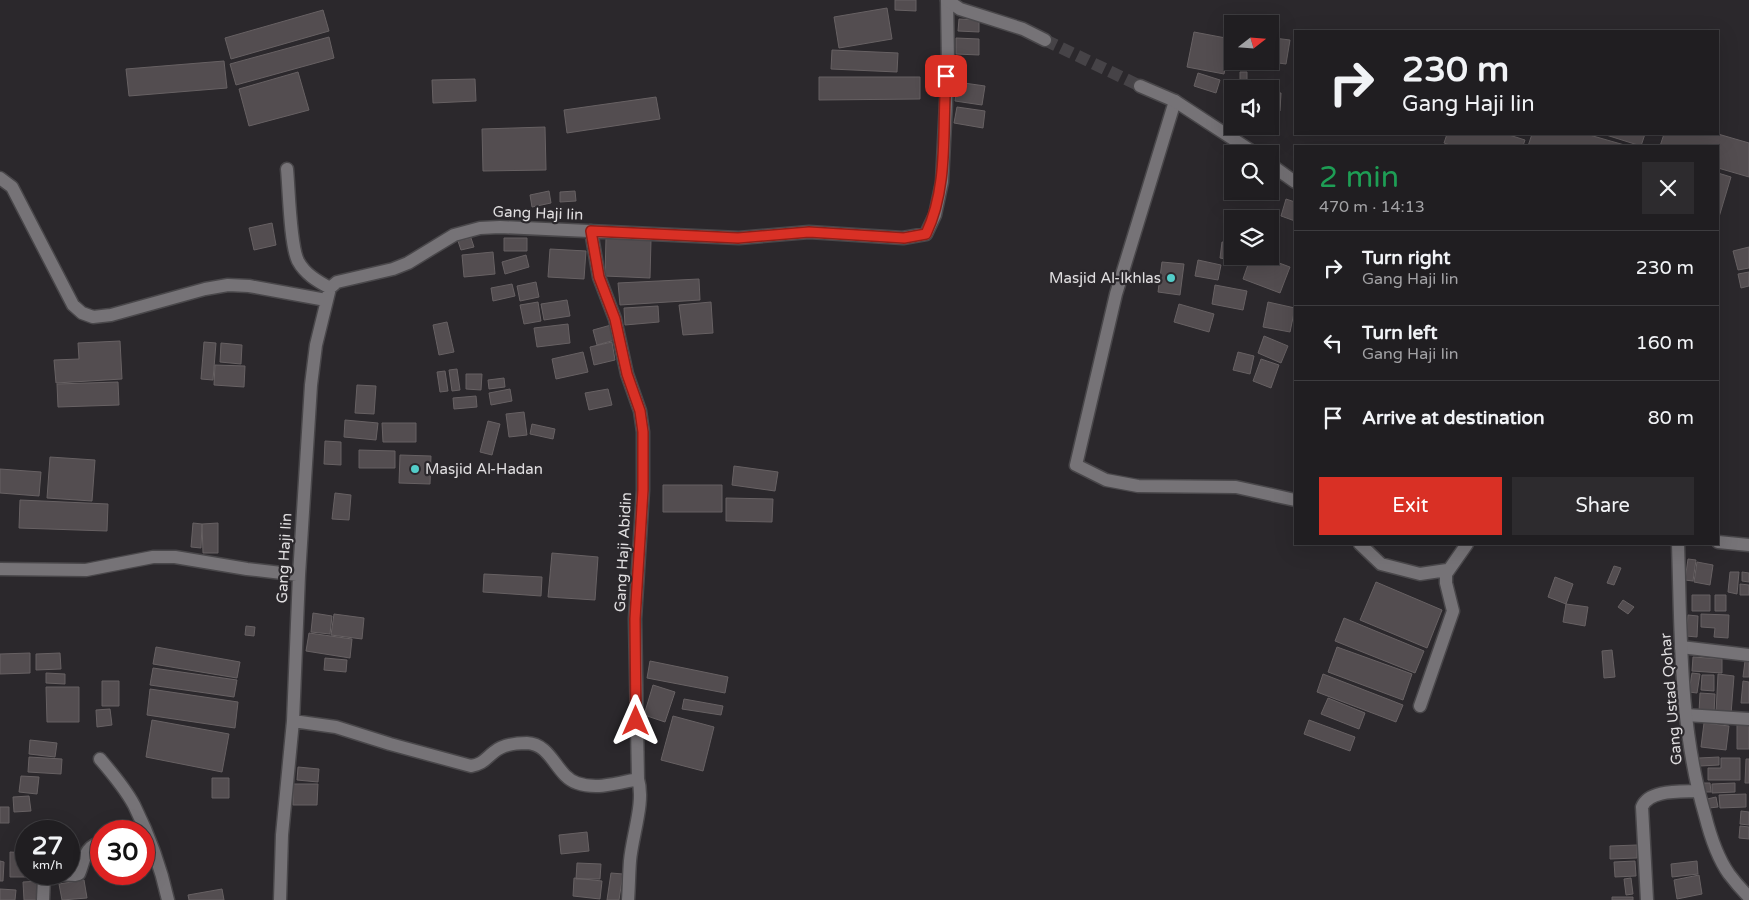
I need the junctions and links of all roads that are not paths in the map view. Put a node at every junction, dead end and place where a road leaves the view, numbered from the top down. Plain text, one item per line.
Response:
1 (947, 0) edge
2 (1045, 40) tunnel mouth
3 (1140, 86) tunnel mouth
4 (1174, 100) junction
5 (1242, 145) edge
6 (287, 169) dead end
7 (1279, 170) edge
8 (0, 178) edge
9 (1294, 181) edge
10 (591, 231) junction
11 (328, 294) junction
12 (1294, 500) edge
13 (1719, 542) edge
14 (1361, 545) edge
15 (1466, 545) edge
16 (1678, 545) edge
17 (1749, 545) edge
18 (0, 569) edge
19 (1448, 570) junction
20 (299, 575) junction
21 (1681, 647) junction
22 (1749, 655) edge
23 (1420, 706) dead end
24 (1686, 715) junction
25 (1749, 719) edge
26 (294, 721) junction
27 (100, 758) dead end
28 (638, 779) junction
29 (1698, 791) junction
30 (140, 820) edge
31 (90, 847) edge
32 (155, 860) edge
33 (80, 871) edge
34 (44, 885) edge
35 (1749, 897) edge
36 (43, 900) edge
37 (168, 900) edge
38 (280, 900) edge
39 (628, 900) edge
40 (1647, 900) edge

1 - 2 street
1 - 10 street, Gang Haji Iin
3 - 4 street
4 - 5 street
4 - 12 street
6 - 11 street
7 - 9 street
8 - 11 street
10 - 11 street, Gang Haji Iin
10 - 28 street, Gang Haji Abidin
11 - 20 street, Gang Haji Iin
13 - 17 street
14 - 19 street
15 - 19 street
16 - 21 street, Gang Ustad Qohar
18 - 20 street
19 - 23 street
20 - 26 street, Gang Haji Iin
21 - 22 street
21 - 24 street, Gang Ustad Qohar
24 - 25 street
24 - 29 street, Gang Ustad Qohar
26 - 28 street
26 - 38 street, Gang Haji Iin
27 - 30 street
28 - 39 street, Gang Haji Abidin
29 - 35 street, Gang Ustad Qohar
29 - 40 street
31 - 33 street
32 - 37 street
34 - 36 street

